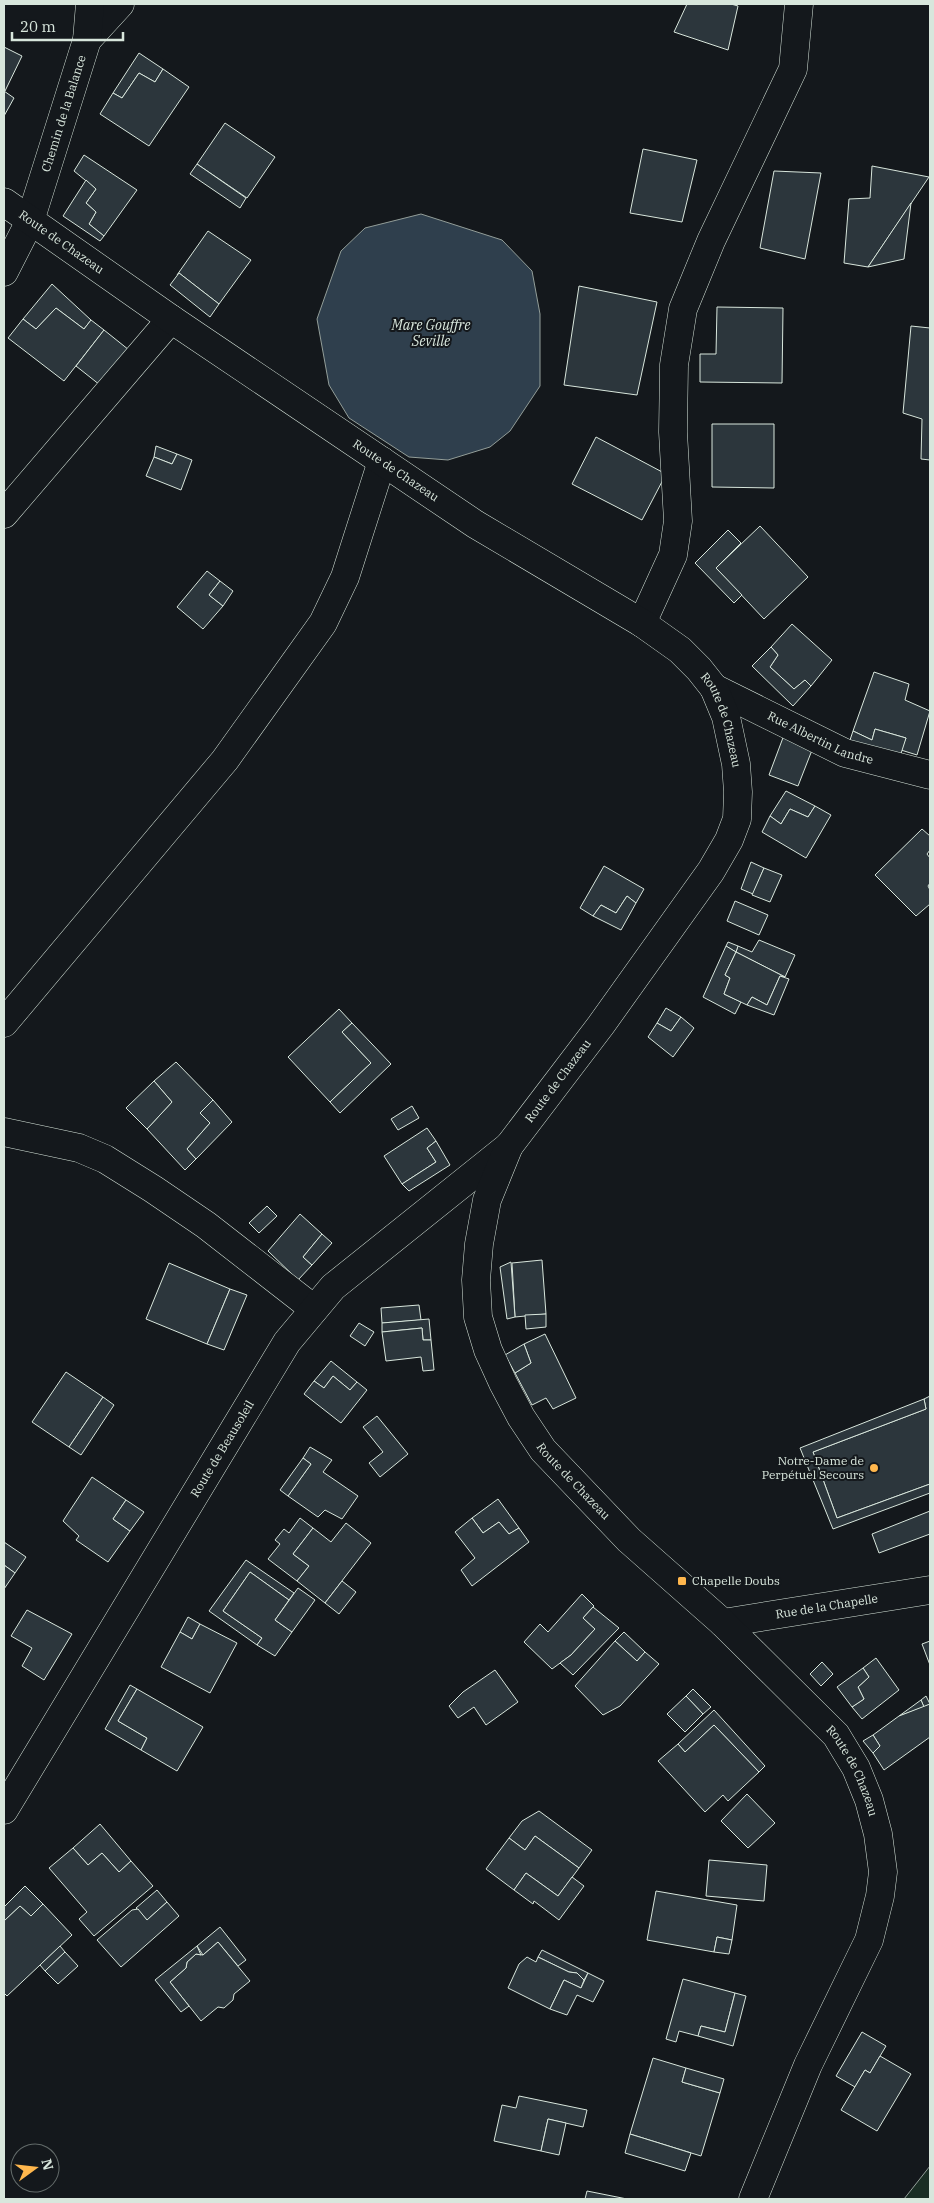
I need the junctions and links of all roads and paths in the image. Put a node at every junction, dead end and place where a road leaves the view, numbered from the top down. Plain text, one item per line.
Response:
1 (90, 4) edge
2 (120, 4) edge
3 (799, 4) edge
4 (87, 40) junction
5 (4, 202) edge
6 (30, 221) junction
7 (4, 272) edge
8 (171, 319) junction
9 (382, 461) junction
10 (4, 514) edge
11 (642, 623) junction
12 (714, 688) junction
13 (930, 776) edge
14 (4, 1023) edge
15 (4, 1132) edge
16 (509, 1146) junction
17 (314, 1309) junction
18 (930, 1590) edge
19 (723, 1622) junction
20 (5, 1802) edge
21 (753, 2199) edge

1 - 4 street, Chemin de la Balance
2 - 4 street
3 - 11 street
4 - 6 street, Chemin de la Balance
5 - 6 street, Route de Chazeau
6 - 7 street, Chemin de la Balance
6 - 8 street, Route de Chazeau
8 - 9 street, Route de Chazeau
8 - 10 street
9 - 11 street, Route de Chazeau
9 - 14 street
11 - 12 street, Route de Chazeau
12 - 13 street, Rue Albertin Landre
12 - 16 street, Route de Chazeau
15 - 17 street
16 - 17 street, Route de Beausoleil
16 - 19 street, Route de Chazeau
17 - 20 street, Route de Beausoleil
18 - 19 street, Rue de la Chapelle
19 - 21 street, Route de Chazeau

